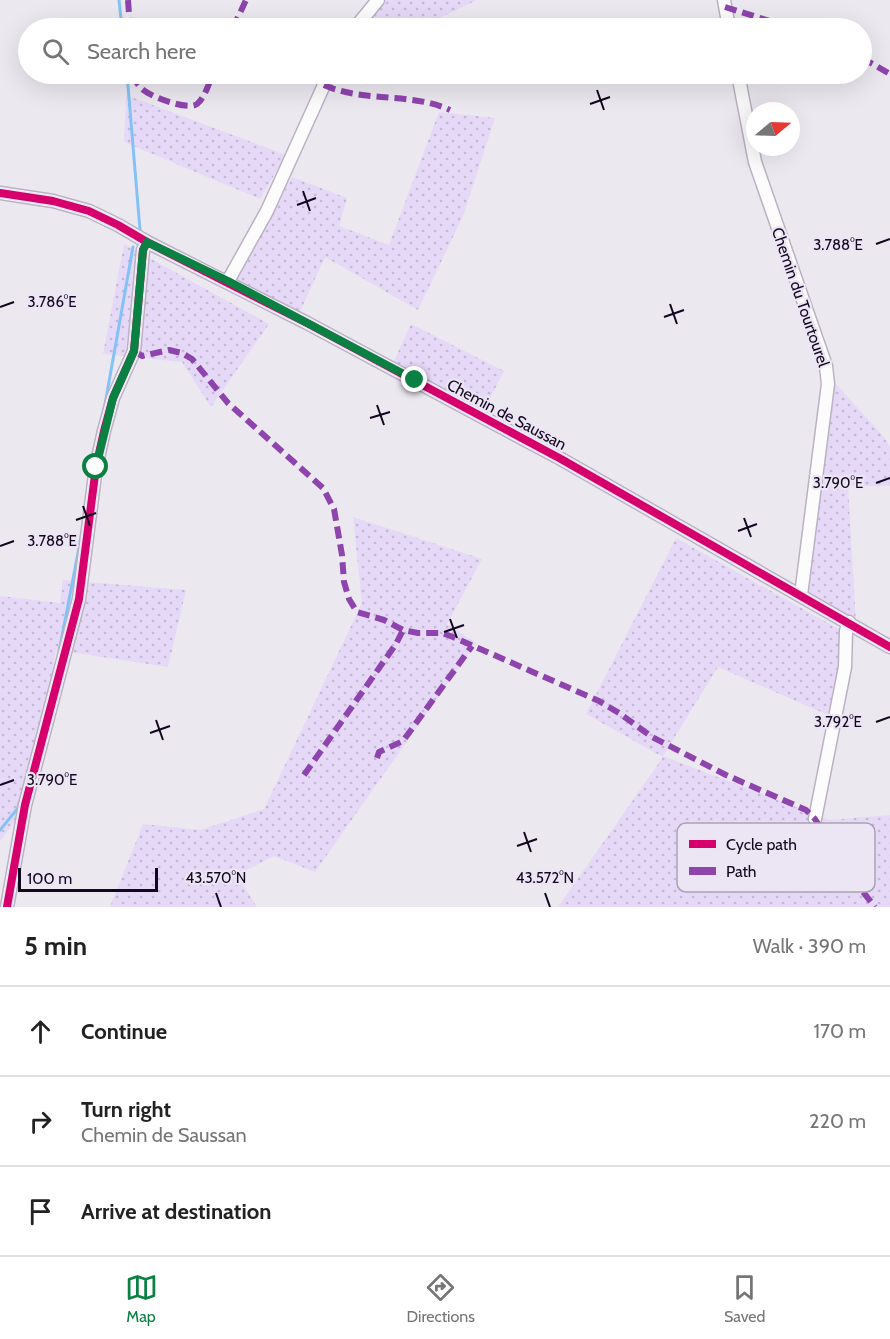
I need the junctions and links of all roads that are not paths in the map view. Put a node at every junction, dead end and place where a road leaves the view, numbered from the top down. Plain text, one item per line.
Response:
1 (378, 0) edge
2 (724, 0) edge
3 (363, 18) edge
4 (727, 18) edge
5 (324, 84) edge
6 (740, 84) edge
7 (0, 193) edge
8 (147, 242) junction
9 (228, 281) junction
10 (801, 595) junction
11 (849, 622) junction
12 (890, 647) edge
13 (815, 819) dead end
14 (7, 907) edge

1 - 3 street
2 - 4 street
5 - 9 street
6 - 10 street, Chemin du Tourtourel
7 - 8 street, Chemin de Saussan
8 - 9 street, Chemin de Saussan
8 - 14 street
9 - 10 street, Chemin de Saussan
10 - 11 street, Chemin de Saussan
11 - 12 street, Chemin de Saussan
11 - 13 street

